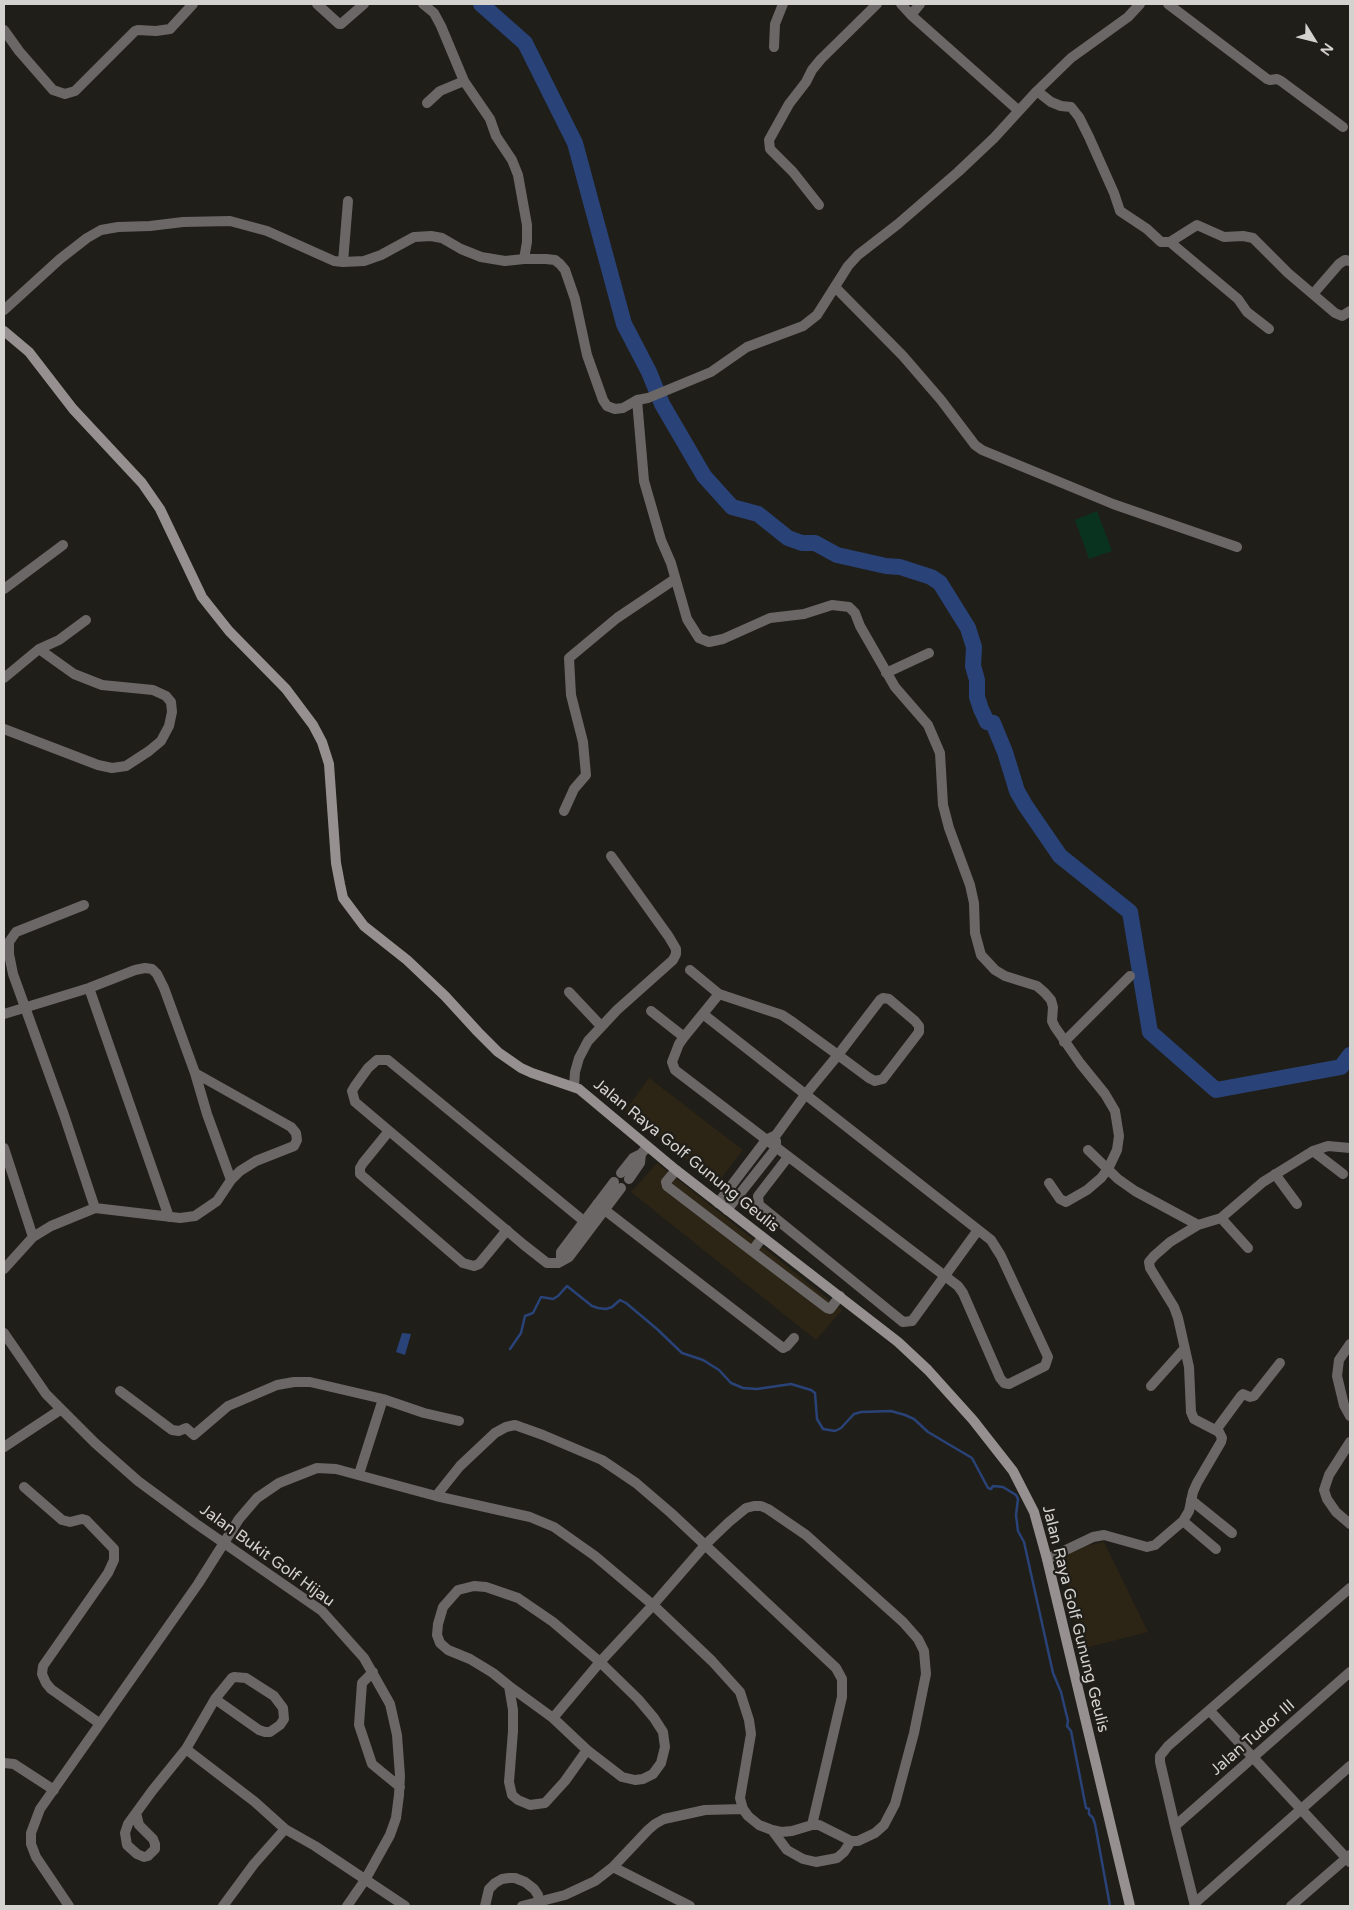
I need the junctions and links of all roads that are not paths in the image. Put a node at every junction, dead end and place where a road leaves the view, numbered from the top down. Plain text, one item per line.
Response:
1 (193, 4) edge
2 (317, 4) edge
3 (364, 4) edge
4 (423, 4) edge
5 (783, 4) edge
6 (877, 4) edge
7 (901, 4) edge
8 (920, 4) edge
9 (1140, 4) edge
10 (1168, 4) edge
11 (911, 15) junction
12 (4, 30) edge
13 (774, 47) dead end
14 (464, 81) junction
15 (1037, 91) junction
16 (428, 103) dead end
17 (1019, 110) junction
18 (1343, 127) dead end
19 (348, 201) dead end
20 (820, 205) dead end
21 (1170, 242) junction
22 (524, 258) junction
23 (1350, 261) edge
24 (343, 262) junction
25 (835, 287) junction
26 (1313, 294) junction
27 (4, 310) edge
28 (1350, 311) edge
29 (1269, 329) dead end
30 (4, 330) edge
31 (637, 400) junction
32 (63, 545) dead end
33 (1237, 547) dead end
34 (675, 579) junction
35 (4, 589) edge
36 (86, 620) dead end
37 (39, 648) junction
38 (929, 653) dead end
39 (886, 673) junction
40 (4, 678) edge
41 (4, 729) edge
42 (564, 811) dead end
43 (611, 856) dead end
44 (84, 905) dead end
45 (690, 970) dead end
46 (1130, 976) dead end
47 (90, 988) junction
48 (569, 992) dead end
49 (720, 994) junction
50 (25, 1007) junction
51 (651, 1011) dead end
52 (4, 1014) edge
53 (703, 1014) junction
54 (601, 1026) junction
55 (684, 1037) junction
56 (1064, 1042) junction
57 (838, 1055) junction
58 (195, 1073) junction
59 (574, 1086) junction
60 (806, 1095) junction
61 (390, 1131) junction
62 (776, 1135) junction
63 (766, 1140) junction
64 (4, 1148) edge
65 (776, 1148) junction
66 (1350, 1148) edge
67 (644, 1150) junction
68 (1088, 1150) dead end
69 (1313, 1151) junction
70 (788, 1158) junction
71 (1108, 1169) junction
72 (676, 1170) junction
73 (1276, 1174) junction
74 (1343, 1174) dead end
75 (625, 1176) dead end
76 (231, 1180) junction
77 (1049, 1183) dead end
78 (618, 1185) dead end
79 (718, 1203) junction
80 (1297, 1204) dead end
81 (601, 1207) junction
82 (95, 1208) junction
83 (727, 1210) junction
84 (169, 1217) junction
85 (1221, 1218) junction
86 (588, 1224) junction
87 (1198, 1225) junction
88 (751, 1229) junction
89 (507, 1230) junction
90 (978, 1230) junction
91 (33, 1237) junction
92 (762, 1238) junction
93 (742, 1242) junction
94 (1248, 1248) dead end
95 (752, 1252) junction
96 (4, 1269) edge
97 (945, 1276) junction
98 (840, 1296) junction
99 (4, 1333) edge
100 (794, 1338) dead end
101 (1350, 1344) edge
102 (1184, 1349) junction
103 (1280, 1363) dead end
104 (1151, 1386) dead end
105 (120, 1391) dead end
106 (383, 1399) junction
107 (60, 1410) junction
108 (1350, 1416) edge
109 (458, 1420) dead end
110 (1216, 1430) junction
111 (1350, 1442) edge
112 (4, 1447) edge
113 (359, 1474) junction
114 (24, 1487) dead end
115 (436, 1496) junction
116 (1191, 1500) junction
117 (1183, 1520) junction
118 (1350, 1524) edge
119 (1232, 1533) dead end
120 (224, 1543) junction
121 (706, 1544) junction
122 (1216, 1550) dead end
123 (1047, 1559) junction
124 (1350, 1588) edge
125 (653, 1605) junction
126 (600, 1662) junction
127 (373, 1672) junction
128 (1350, 1672) edge
129 (509, 1686) junction
130 (215, 1699) junction
131 (1210, 1711) junction
132 (552, 1718) junction
133 (99, 1724) junction
134 (186, 1749) junction
135 (587, 1750) junction
136 (1253, 1758) junction
137 (4, 1763) edge
138 (1350, 1766) edge
139 (400, 1787) junction
140 (54, 1790) junction
141 (1301, 1808) junction
142 (743, 1809) junction
143 (136, 1813) dead end
144 (812, 1825) junction
145 (1175, 1826) junction
146 (285, 1829) junction
147 (772, 1830) junction
148 (851, 1841) junction
149 (1349, 1859) edge
150 (613, 1867) junction
151 (365, 1880) junction
152 (539, 1903) junction
153 (1195, 1905) edge
154 (69, 1906) edge
155 (223, 1906) edge
156 (346, 1906) edge
157 (405, 1906) edge
158 (485, 1906) edge
159 (522, 1906) edge
160 (690, 1906) edge
161 (1130, 1906) edge
162 (1292, 1906) edge

1 - 12 street
2 - 3 street
4 - 14 street
5 - 13 street
6 - 20 street
7 - 11 street
8 - 11 street
9 - 15 street
10 - 18 street
11 - 17 street
14 - 16 street
14 - 22 street
15 - 17 street
15 - 21 street
17 - 25 street
19 - 24 street
21 - 26 street
21 - 29 street
22 - 24 street
22 - 31 street
23 - 26 street
24 - 27 street
25 - 31 street
25 - 33 street
26 - 28 street
30 - 59 main road, Jalan Raya Golf Gunung Geulis
31 - 34 street
32 - 35 street
34 - 39 street
34 - 42 street
36 - 37 street
37 - 40 street
37 - 41 street
38 - 39 street
39 - 56 street
43 - 54 street
44 - 50 street
45 - 49 street
46 - 56 street
47 - 50 street
47 - 58 street
47 - 84 street
48 - 54 street
49 - 53 street
49 - 57 street
50 - 52 street
50 - 82 street
51 - 55 street
53 - 55 street
53 - 60 street
54 - 59 street
55 - 63 street
56 - 71 street
57 - 57 street
57 - 60 street
58 - 76 street
58 - 76 street
59 - 67 main road, Jalan Raya Golf Gunung Geulis
60 - 62 street
60 - 90 street
61 - 86 street
61 - 89 street
61 - 89 street
62 - 63 street
62 - 65 street
63 - 65 street
63 - 79 street
64 - 91 street
65 - 70 street
65 - 83 street
66 - 69 street
67 - 72 main road, Jalan Raya Golf Gunung Geulis
67 - 75 street
68 - 71 street
69 - 73 street
69 - 74 street
70 - 97 street
70 - 97 street
71 - 77 street
71 - 87 street
72 - 79 main road, Jalan Raya Golf Gunung Geulis
72 - 93 street
73 - 80 street
73 - 85 street
76 - 84 street
78 - 81 street
79 - 83 main road, Jalan Raya Golf Gunung Geulis
81 - 86 street
81 - 100 street
82 - 84 street
82 - 91 street
83 - 88 main road, Jalan Raya Golf Gunung Geulis
85 - 87 street
85 - 94 street
86 - 89 street
87 - 102 street
88 - 92 main road, Jalan Raya Golf Gunung Geulis
88 - 93 street
90 - 97 street
90 - 97 street
91 - 96 street
92 - 95 street
92 - 98 main road, Jalan Raya Golf Gunung Geulis
93 - 95 street
95 - 98 street
98 - 123 main road, Jalan Raya Golf Gunung Geulis
99 - 107 street, Jalan Bukit Golf Hijau
101 - 108 street
102 - 104 street
102 - 110 street
103 - 110 street
105 - 106 street
106 - 109 street
106 - 113 street
107 - 112 street
107 - 120 street, Jalan Bukit Golf Hijau
110 - 116 street
111 - 118 street
113 - 115 street
113 - 120 street
114 - 133 street
115 - 121 street
115 - 125 street
116 - 117 street
116 - 119 street
117 - 122 street
117 - 123 street
120 - 127 street, Jalan Bukit Golf Hijau
120 - 133 street
121 - 125 street
121 - 144 street
121 - 148 street
123 - 161 main road, Jalan Raya Golf Gunung Geulis
124 - 131 street
125 - 126 street
125 - 142 street
126 - 129 street
126 - 132 street
126 - 135 street
127 - 139 street, Jalan Bukit Golf Hijau
127 - 139 street
128 - 136 street, Jalan Tudor III
129 - 132 street
129 - 135 street
130 - 130 street
130 - 134 street
131 - 136 street
131 - 145 street
132 - 135 street
133 - 140 street
134 - 143 street
134 - 146 street
136 - 141 street
136 - 145 street, Jalan Tudor III
137 - 140 street
138 - 141 street
139 - 151 street, Jalan Bukit Golf Hijau
140 - 154 street
141 - 149 street
141 - 153 street
142 - 147 street
142 - 150 street
144 - 147 street
144 - 148 street
145 - 153 street
146 - 151 street
146 - 155 street
147 - 148 street
149 - 162 street
150 - 152 street
150 - 160 street
151 - 156 street, Jalan Bukit Golf Hijau
151 - 157 street
152 - 158 street
152 - 159 street

